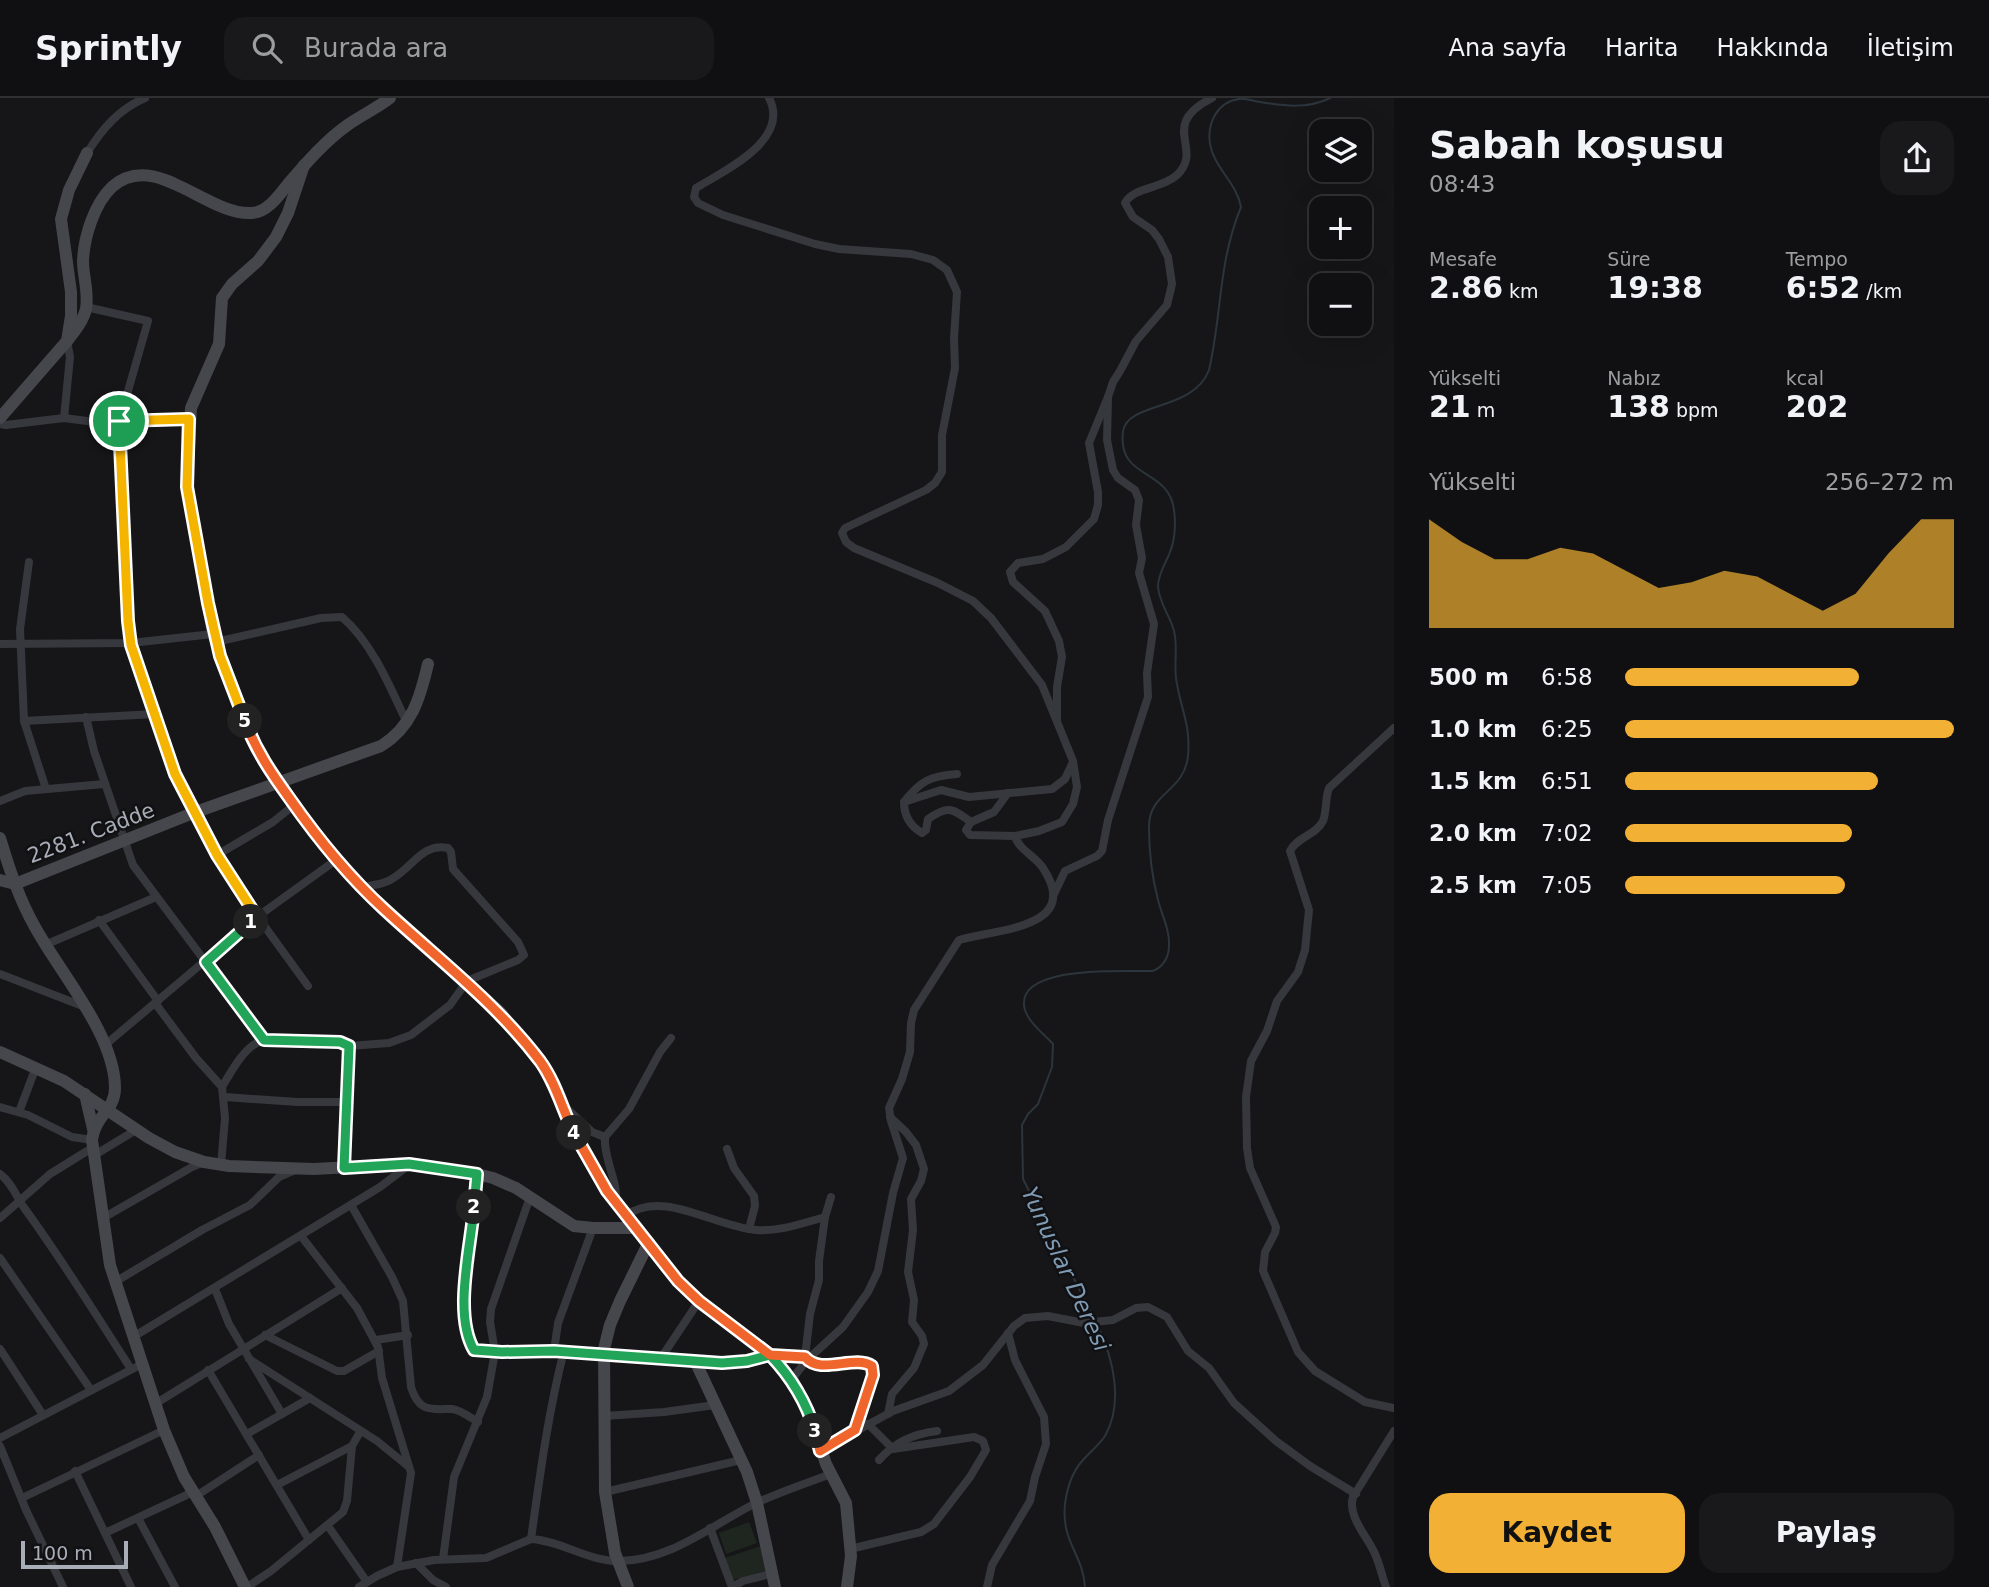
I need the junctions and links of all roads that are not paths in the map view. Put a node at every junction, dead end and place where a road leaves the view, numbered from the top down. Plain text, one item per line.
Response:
1 (145, 98) edge
2 (390, 98) edge
3 (769, 98) edge
4 (1212, 98) edge
5 (87, 153) joint
6 (304, 166) junction
7 (86, 307) junction
8 (67, 341) junction
9 (1108, 397) junction
10 (0, 418) edge
11 (64, 418) junction
12 (189, 419) junction
13 (119, 421) junction
14 (0, 424) edge
15 (29, 562) dead end
16 (215, 638) junction
17 (20, 643) junction
18 (131, 643) junction
19 (0, 644) edge
20 (428, 664) dead end
21 (155, 714) junction
22 (86, 717) junction
23 (24, 721) junction
24 (1057, 722) junction
25 (407, 723) junction
26 (1394, 728) edge
27 (1073, 761) junction
28 (957, 774) dead end
29 (278, 783) junction
30 (104, 784) junction
31 (46, 789) junction
32 (1008, 793) junction
33 (0, 801) edge
34 (904, 802) junction
35 (294, 805) junction
36 (193, 813) junction
37 (971, 822) junction
38 (1015, 836) junction
39 (0, 838) edge
40 (123, 840) junction
41 (217, 855) junction
42 (336, 860) junction
43 (1046, 873) junction
44 (1064, 873) junction
45 (0, 880) edge
46 (15, 884) junction
47 (363, 887) junction
48 (1053, 896) junction
49 (156, 897) junction
50 (257, 917) junction
51 (99, 920) junction
52 (45, 944) junction
53 (206, 962) junction
54 (0, 974) edge
55 (467, 981) junction
56 (309, 986) dead end
57 (156, 1002) junction
58 (85, 1007) junction
59 (671, 1038) dead end
60 (264, 1040) junction
61 (105, 1045) junction
62 (349, 1046) junction
63 (0, 1052) edge
64 (36, 1067) junction
65 (222, 1087) junction
66 (85, 1094) junction
67 (225, 1097) junction
68 (347, 1102) junction
69 (562, 1104) junction
70 (0, 1107) edge
71 (108, 1110) junction
72 (19, 1112) junction
73 (890, 1117) junction
74 (136, 1130) junction
75 (605, 1137) junction
76 (93, 1143) junction
77 (727, 1149) dead end
78 (204, 1162) junction
79 (409, 1164) junction
80 (221, 1165) junction
81 (298, 1168) junction
82 (344, 1168) junction
83 (0, 1174) edge
84 (477, 1174) junction
85 (530, 1197) junction
86 (831, 1197) dead end
87 (19, 1200) junction
88 (615, 1202) junction
89 (351, 1205) junction
90 (627, 1215) junction
91 (825, 1217) junction
92 (0, 1218) edge
93 (103, 1218) junction
94 (593, 1228) junction
95 (637, 1228) junction
96 (749, 1229) junction
97 (301, 1236) junction
98 (649, 1241) junction
99 (0, 1258) edge
100 (115, 1282) junction
101 (342, 1288) junction
102 (215, 1289) junction
103 (699, 1301) junction
104 (1008, 1333) junction
105 (265, 1335) junction
106 (408, 1335) junction
107 (133, 1338) junction
108 (376, 1340) junction
109 (0, 1349) edge
110 (243, 1349) junction
111 (379, 1351) junction
112 (554, 1351) junction
113 (564, 1351) junction
114 (495, 1352) junction
115 (604, 1354) junction
116 (770, 1355) junction
117 (661, 1358) junction
118 (806, 1358) junction
119 (249, 1359) junction
120 (696, 1363) junction
121 (136, 1367) junction
122 (208, 1370) junction
123 (792, 1379) junction
124 (91, 1390) junction
125 (310, 1398) junction
126 (155, 1404) junction
127 (715, 1405) junction
128 (1394, 1408) edge
129 (282, 1414) junction
130 (888, 1414) junction
131 (43, 1415) junction
132 (604, 1416) junction
133 (478, 1422) junction
134 (868, 1424) junction
135 (163, 1430) junction
136 (855, 1430) junction
137 (937, 1431) dead end
138 (1394, 1431) edge
139 (360, 1432) junction
140 (247, 1434) junction
141 (0, 1438) edge
142 (0, 1446) edge
143 (352, 1446) junction
144 (889, 1448) junction
145 (820, 1451) junction
146 (259, 1455) junction
147 (741, 1460) junction
148 (879, 1460) dead end
149 (410, 1469) junction
150 (75, 1471) junction
151 (831, 1474) junction
152 (277, 1485) junction
153 (605, 1492) junction
154 (194, 1494) junction
155 (1356, 1494) junction
156 (22, 1498) junction
157 (757, 1503) junction
158 (138, 1518) junction
159 (328, 1526) junction
160 (710, 1528) junction
161 (105, 1533) junction
162 (531, 1538) junction
163 (309, 1540) junction
164 (850, 1549) junction
165 (443, 1559) junction
166 (617, 1562) junction
167 (416, 1563) junction
168 (397, 1567) junction
169 (774, 1573) junction
170 (363, 1584) edge
171 (64, 1587) edge
172 (131, 1587) edge
173 (174, 1587) edge
174 (246, 1587) edge
175 (446, 1587) edge
176 (628, 1587) edge
177 (732, 1587) edge
178 (775, 1587) edge
179 (847, 1587) edge
180 (987, 1587) edge
181 (1386, 1587) edge

1 - 5 street
2 - 6 street
3 - 24 street
4 - 9 street
5 - 8 street
6 - 7 street
6 - 12 street
7 - 8 street
7 - 13 street
8 - 10 street
8 - 11 street
9 - 24 street
9 - 44 street
11 - 13 street
11 - 14 street
12 - 13 street
12 - 16 street
13 - 18 street
15 - 17 street
16 - 18 street
16 - 25 street
16 - 29 street
17 - 18 street
17 - 19 street
17 - 23 street
18 - 21 street
20 - 25 street, 2281. Cadde
21 - 22 street
21 - 36 street
22 - 23 street
22 - 30 street
23 - 31 street
24 - 27 street
25 - 29 street, 2281. Cadde
26 - 128 street
27 - 32 street
27 - 38 street
28 - 34 street
29 - 35 street
29 - 36 street, 2281. Cadde
30 - 31 street
30 - 40 street
31 - 33 street
32 - 34 street
32 - 37 street
34 - 37 street
35 - 41 street
35 - 42 street
36 - 40 street, 2281. Cadde
36 - 41 street
37 - 38 street
38 - 43 street
39 - 46 street
40 - 46 street, 2281. Cadde
40 - 49 street
41 - 50 street
42 - 47 street
42 - 50 street
43 - 44 street
43 - 48 street
44 - 48 street
45 - 46 street, 2281. Cadde
46 - 52 street
47 - 55 street
47 - 55 street
48 - 73 street
49 - 51 street
49 - 53 street
50 - 53 street
50 - 56 street
51 - 52 street
51 - 57 street
52 - 58 street
53 - 57 street
53 - 60 street
54 - 58 street
55 - 62 street
55 - 69 street
57 - 61 street
57 - 65 street
58 - 61 street
59 - 75 street
60 - 62 street
60 - 65 street
61 - 71 street
62 - 68 street
63 - 64 street
64 - 66 street
64 - 72 street
65 - 67 street
66 - 71 street
66 - 76 street
67 - 68 street
67 - 80 street
68 - 82 street
69 - 75 street
69 - 88 street
70 - 72 street
71 - 74 street
71 - 76 street
72 - 76 street
73 - 118 street
73 - 130 street
74 - 76 street
74 - 78 street
75 - 88 street
76 - 87 street
76 - 93 street
77 - 96 street
78 - 80 street
78 - 93 street
79 - 82 street
79 - 84 street
79 - 89 street
80 - 81 street
81 - 82 street
81 - 100 street
83 - 87 street
84 - 85 street
84 - 114 street
85 - 94 street
85 - 114 street
86 - 91 street
87 - 92 street
87 - 121 street
88 - 90 street
89 - 97 street
89 - 106 street
90 - 95 street
90 - 96 street
91 - 96 street
91 - 118 street
93 - 100 street
94 - 95 street
94 - 112 street
95 - 98 street
97 - 101 street
97 - 102 street
98 - 103 street
98 - 115 street
99 - 124 street
100 - 107 street
101 - 105 street
101 - 108 street
102 - 107 street
102 - 110 street
103 - 116 street
103 - 117 street
104 - 130 street
104 - 155 street
104 - 180 street
105 - 110 street
105 - 111 street
106 - 108 street
106 - 133 street
107 - 121 street
108 - 111 street
109 - 131 street
110 - 119 street
110 - 122 street
111 - 149 street
112 - 113 street
112 - 114 street
113 - 115 street
113 - 162 street
114 - 133 street
115 - 117 street
115 - 132 street
116 - 118 street
116 - 120 street
116 - 123 street
117 - 120 street
118 - 123 street
118 - 136 street
119 - 125 street
119 - 129 street
120 - 127 street
121 - 124 street
121 - 126 street
122 - 126 street
122 - 140 street
123 - 145 street
124 - 131 street
125 - 129 street
125 - 139 street
126 - 135 street
127 - 132 street
127 - 147 street
129 - 140 street
130 - 134 street
131 - 141 street
132 - 153 street
133 - 165 street
134 - 136 street
134 - 144 street
135 - 150 street
135 - 154 street
136 - 145 street
137 - 144 street
138 - 155 street
139 - 143 street
139 - 149 street
140 - 146 street
142 - 156 street
143 - 152 street
143 - 159 street
144 - 148 street
144 - 164 street
145 - 151 street
146 - 152 street
146 - 154 street
147 - 153 street
147 - 157 street
149 - 168 street
150 - 156 street
150 - 161 street
151 - 157 street
151 - 164 street
152 - 163 street
153 - 166 street
154 - 158 street
154 - 174 street
155 - 181 street
156 - 171 street
157 - 160 street
157 - 169 street
158 - 161 street
158 - 173 street
159 - 163 street
159 - 170 street
160 - 166 street
160 - 177 street
161 - 172 street
162 - 165 street
162 - 166 street
163 - 174 street
164 - 179 street
165 - 167 street
166 - 176 street
167 - 168 street
167 - 175 street
168 - 170 street
169 - 177 street
169 - 178 street

